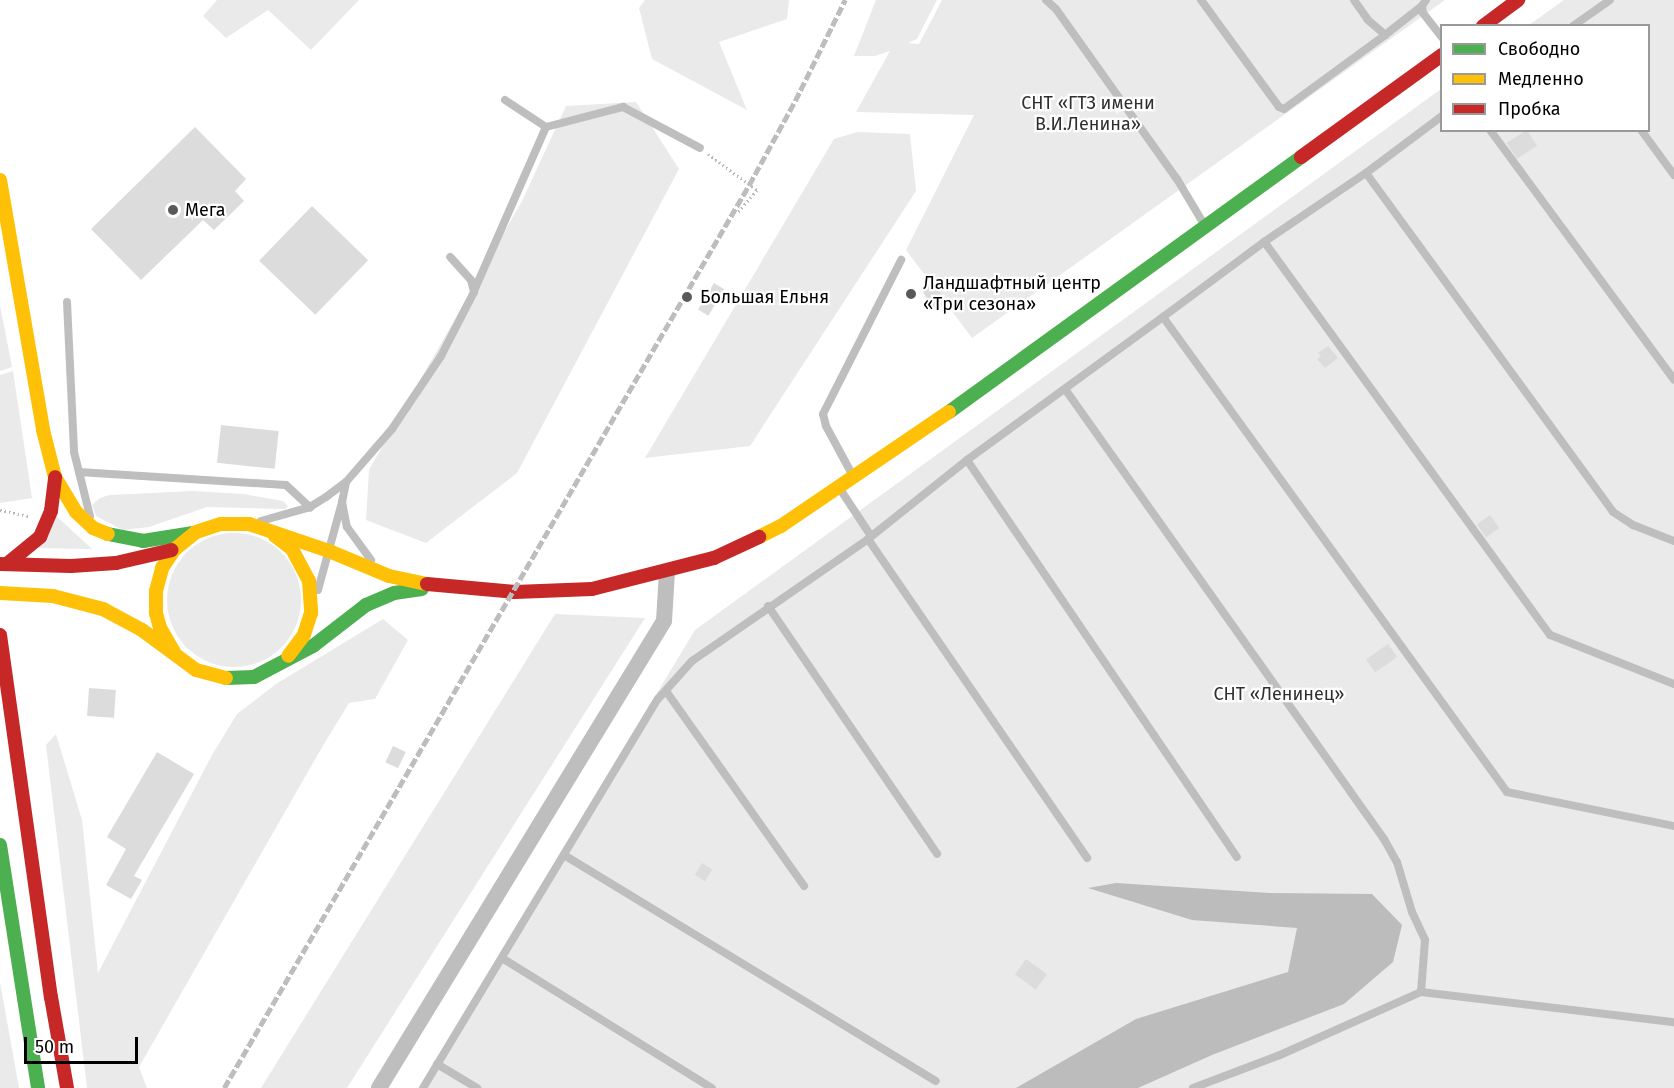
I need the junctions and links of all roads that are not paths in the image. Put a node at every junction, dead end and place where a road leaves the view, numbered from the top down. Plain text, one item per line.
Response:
1 (1046, 0) edge
2 (1201, 0) edge
3 (1353, 0) edge
4 (1518, 0) edge
5 (1610, 0) edge
6 (1424, 3) edge
7 (1486, 24) edge
8 (1576, 24) edge
9 (1440, 34) edge
10 (1385, 35) junction
11 (1440, 57) edge
12 (505, 100) dead end
13 (1440, 118) edge
14 (546, 127) junction
15 (1491, 132) edge
16 (1642, 132) edge
17 (700, 148) road end
18 (1366, 173) junction
19 (1674, 175) edge
20 (0, 180) edge
21 (1206, 226) junction
22 (1264, 243) junction
23 (450, 257) dead end
24 (901, 260) dead end
25 (474, 292) junction
26 (67, 302) dead end
27 (1163, 317) junction
28 (1674, 380) edge
29 (1065, 389) junction
30 (967, 460) junction
31 (79, 472) junction
32 (55, 477) junction
33 (854, 478) junction
34 (346, 482) junction
35 (839, 487) junction
36 (342, 502) junction
37 (310, 507) junction
38 (249, 524) junction
39 (93, 528) junction
40 (196, 532) junction
41 (270, 532) junction
42 (870, 538) junction
43 (1674, 541) edge
44 (175, 549) junction
45 (329, 551) junction
46 (4, 564) edge
47 (667, 572) junction
48 (389, 576) junction
49 (440, 587) junction
50 (0, 593) edge
51 (768, 606) junction
52 (311, 613) junction
53 (0, 638) edge
54 (174, 652) junction
55 (283, 662) junction
56 (1674, 684) edge
57 (666, 692) junction
58 (1674, 826) edge
59 (0, 845) edge
60 (937, 854) dead end
61 (564, 855) junction
62 (1237, 857) dead end
63 (1087, 858) dead end
64 (804, 886) dead end
65 (502, 958) junction
66 (1421, 992) junction
67 (1674, 1022) edge
68 (437, 1064) junction
69 (936, 1081) dead end
70 (38, 1088) edge
71 (67, 1088) edge
72 (379, 1088) edge
73 (423, 1088) edge
74 (477, 1088) edge
75 (711, 1088) edge
76 (1193, 1088) edge

1 - 21 lane
2 - 10 lane
3 - 10 lane
4 - 7 main road
5 - 8 lane
6 - 9 lane
6 - 10 lane
11 - 21 main road
12 - 14 lane
13 - 18 lane
14 - 17 lane
14 - 25 lane
15 - 28 lane
16 - 19 lane
18 - 22 lane
18 - 43 lane
20 - 32 main road
21 - 33 main road
22 - 27 lane
22 - 56 lane
23 - 25 lane
24 - 33 lane
25 - 34 lane
26 - 31 lane
27 - 29 lane
27 - 58 lane
29 - 30 lane
29 - 66 lane
30 - 42 lane
30 - 62 lane
31 - 37 lane
31 - 39 lane
32 - 39 main road
32 - 46 main road
33 - 35 main road
34 - 36 lane
34 - 37 lane
35 - 42 lane
35 - 47 main road
36 - 45 lane
36 - 48 lane
37 - 38 lane
38 - 40 main road
38 - 41 main road
39 - 40 main road
40 - 44 main road
41 - 45 main road
41 - 52 main road
42 - 51 lane
42 - 63 lane
44 - 46 main road
44 - 54 main road
45 - 48 main road
45 - 52 lane
47 - 49 main road
47 - 72 street
48 - 49 main road
49 - 55 main road
50 - 54 main road
51 - 57 lane
51 - 60 lane
52 - 55 main road
53 - 71 main road
54 - 55 main road
57 - 61 lane
57 - 64 lane
59 - 70 main road
61 - 65 lane
61 - 69 lane
65 - 68 lane
65 - 75 lane
66 - 67 lane
66 - 76 lane
68 - 73 lane
68 - 74 lane

